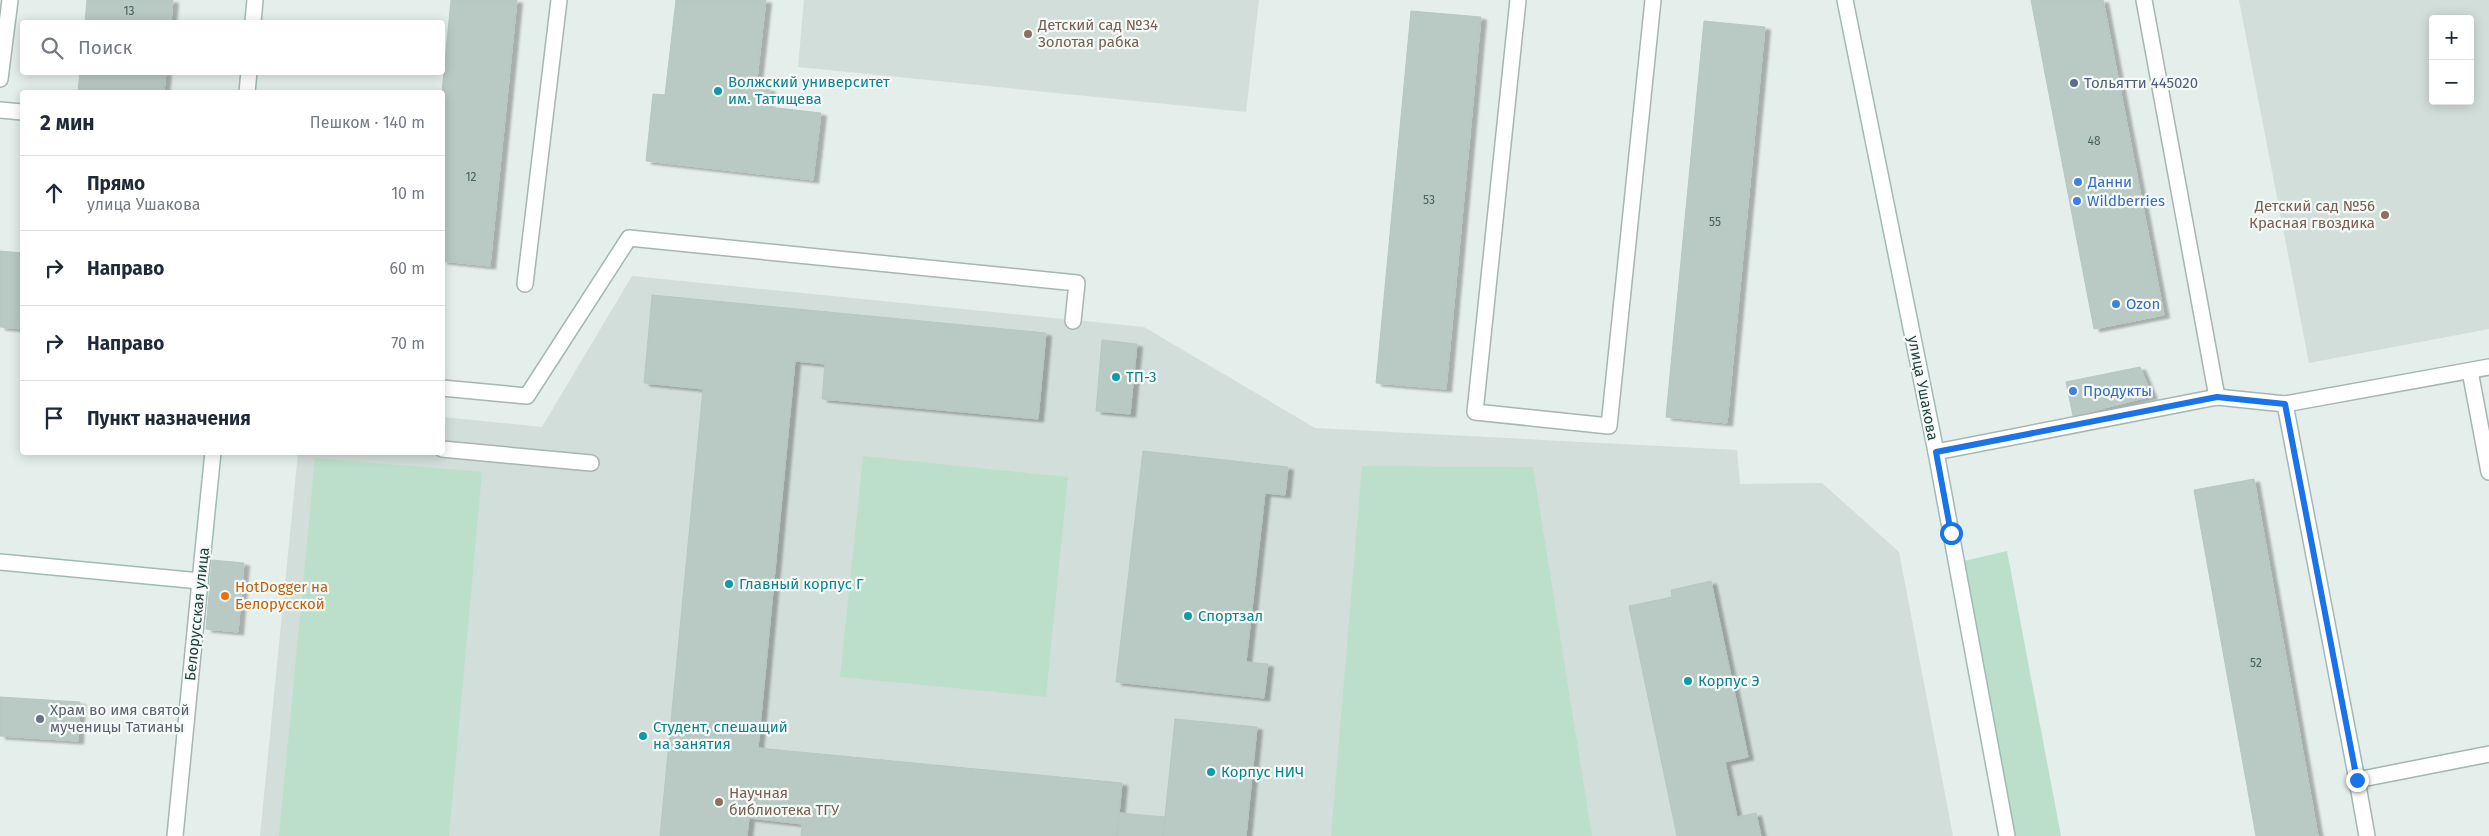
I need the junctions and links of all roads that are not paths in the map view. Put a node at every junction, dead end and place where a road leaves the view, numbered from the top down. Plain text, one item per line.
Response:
1 (10, 0) edge
2 (255, 0) edge
3 (559, 0) edge
4 (1518, 0) edge
5 (1653, 0) edge
6 (1845, 0) edge
7 (2144, 0) edge
8 (253, 20) edge
9 (249, 75) edge
10 (0, 79) edge
11 (247, 90) edge
12 (0, 110) edge
13 (20, 112) edge
14 (525, 284) dead end
15 (1073, 321) dead end
16 (2489, 367) edge
17 (2470, 370) junction
18 (445, 388) edge
19 (2217, 397) junction
20 (2285, 404) junction
21 (445, 449) edge
22 (1936, 452) junction
23 (213, 455) edge
24 (591, 464) dead end
25 (2489, 472) edge
26 (0, 562) edge
27 (200, 581) junction
28 (2489, 754) edge
29 (2357, 780) junction
30 (174, 836) edge
31 (2007, 836) edge
32 (2367, 836) edge

1 - 10 street
2 - 8 street
3 - 14 street
4 - 5 street
6 - 22 street, улица Ушакова
7 - 19 street
9 - 11 street
12 - 13 street
15 - 18 street
16 - 17 street
17 - 20 street
17 - 25 street
19 - 20 street
19 - 22 street
20 - 29 street
21 - 24 street
22 - 31 street, улица Ушакова
23 - 27 street, Белорусская улица
26 - 27 street
27 - 30 street, Белорусская улица
28 - 29 street
29 - 32 street

